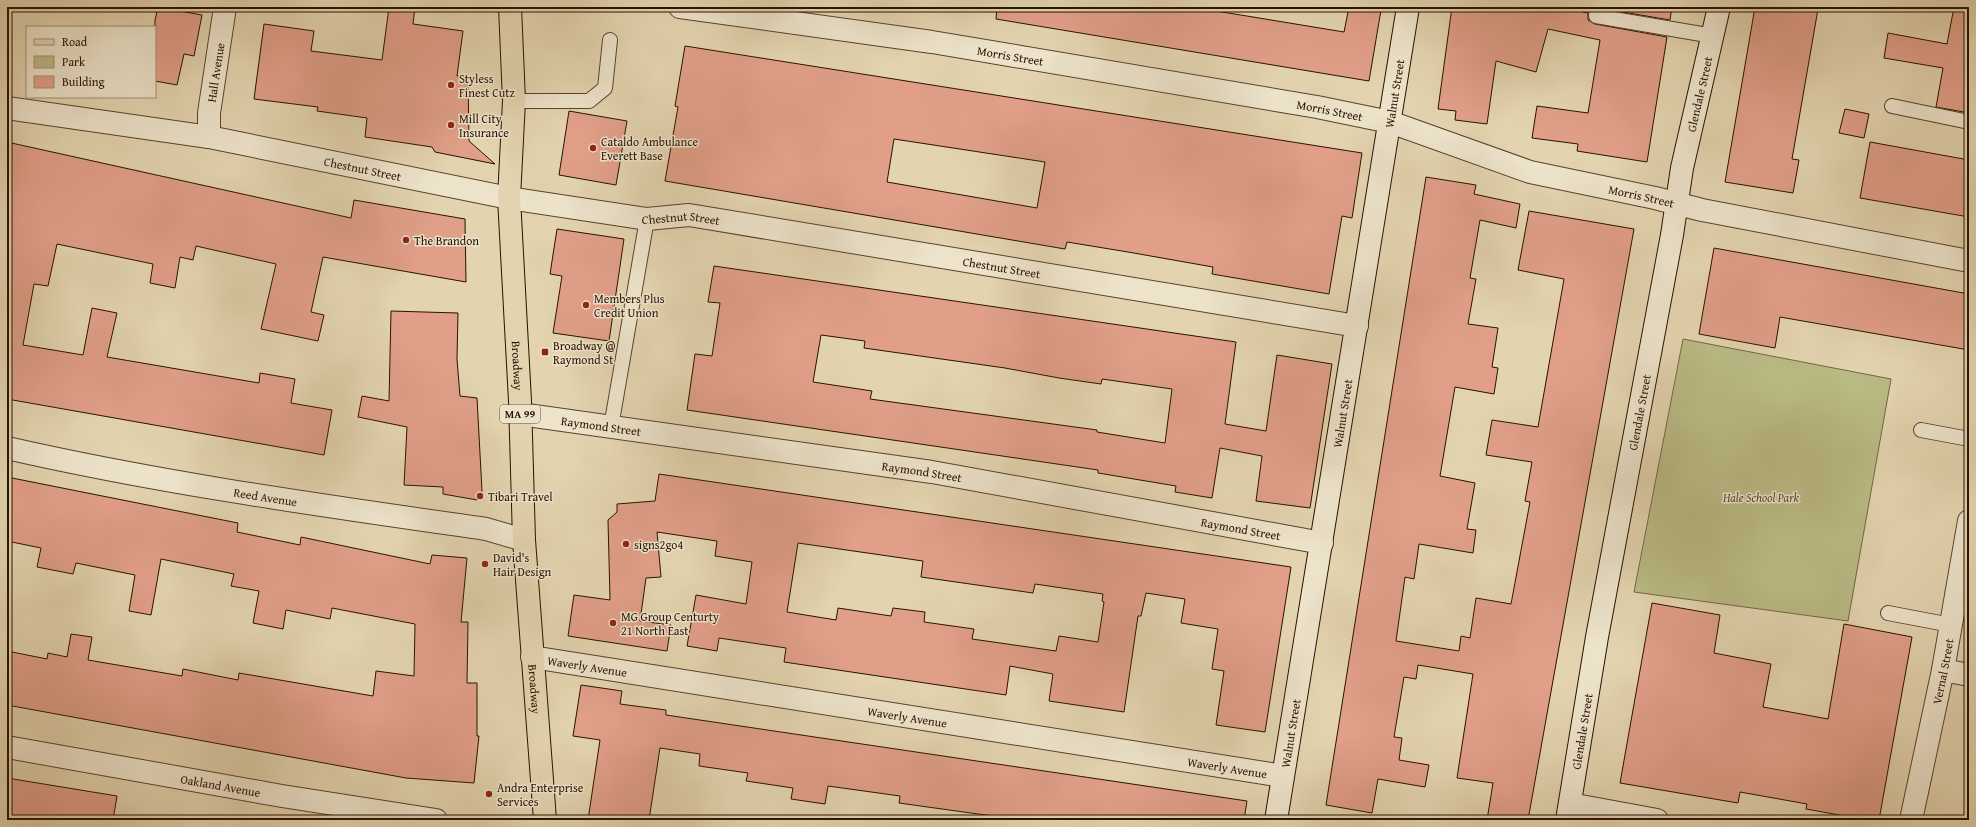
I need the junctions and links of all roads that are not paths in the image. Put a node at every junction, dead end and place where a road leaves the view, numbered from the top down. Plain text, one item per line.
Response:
1 (225, 7) edge
2 (510, 7) edge
3 (680, 7) edge
4 (1408, 7) edge
5 (1597, 7) edge
6 (1719, 7) edge
7 (1713, 36) junction
8 (610, 40) dead end
9 (514, 101) junction
10 (1892, 106) dead end
11 (7, 108) edge
12 (1390, 122) junction
13 (1969, 122) edge
14 (208, 137) junction
15 (509, 198) junction
16 (1677, 203) junction
17 (647, 219) junction
18 (1969, 261) edge
19 (1357, 326) junction
20 (520, 414) junction
21 (611, 427) junction
22 (1921, 430) dead end
23 (1969, 439) edge
24 (7, 448) edge
25 (1969, 521) edge
26 (524, 540) junction
27 (1322, 543) junction
28 (1888, 613) dead end
29 (1951, 625) junction
30 (532, 657) junction
31 (1943, 670) junction
32 (1969, 675) edge
33 (7, 747) edge
34 (1283, 776) junction
35 (1568, 812) edge
36 (436, 820) edge
37 (545, 820) edge
38 (1276, 820) edge
39 (1657, 820) edge
40 (1911, 820) edge

1 - 14 street, Hall Avenue
2 - 9 main road, Broadway / MA 99
3 - 12 street, Morris Street
4 - 12 street, Walnut Street
5 - 7 lane
6 - 7 street, Glendale Street
7 - 16 street, Glendale Street
8 - 9 lane
9 - 15 main road, Broadway / MA 99
10 - 13 lane
11 - 14 street, Chestnut Street
12 - 16 street, Morris Street
12 - 19 street, Walnut Street
14 - 15 street, Chestnut Street
15 - 17 street, Chestnut Street
15 - 20 main road, Broadway / MA 99
16 - 18 street, Morris Street
16 - 35 street, Glendale Street
17 - 19 street, Chestnut Street
17 - 21 lane
19 - 27 street, Walnut Street
20 - 21 street, Raymond Street
20 - 26 main road, Broadway / MA 99
21 - 27 street, Raymond Street
22 - 23 lane
24 - 26 street, Reed Avenue
25 - 29 street, Vernal Street
26 - 30 main road, Broadway / MA 99
27 - 34 street, Walnut Street
28 - 29 lane
29 - 31 street, Vernal Street
30 - 34 street, Waverly Avenue
30 - 37 main road, Broadway / MA 99
31 - 32 street
31 - 40 street, Vernal Street
33 - 36 street, Oakland Avenue
34 - 38 street, Walnut Street
35 - 39 street

